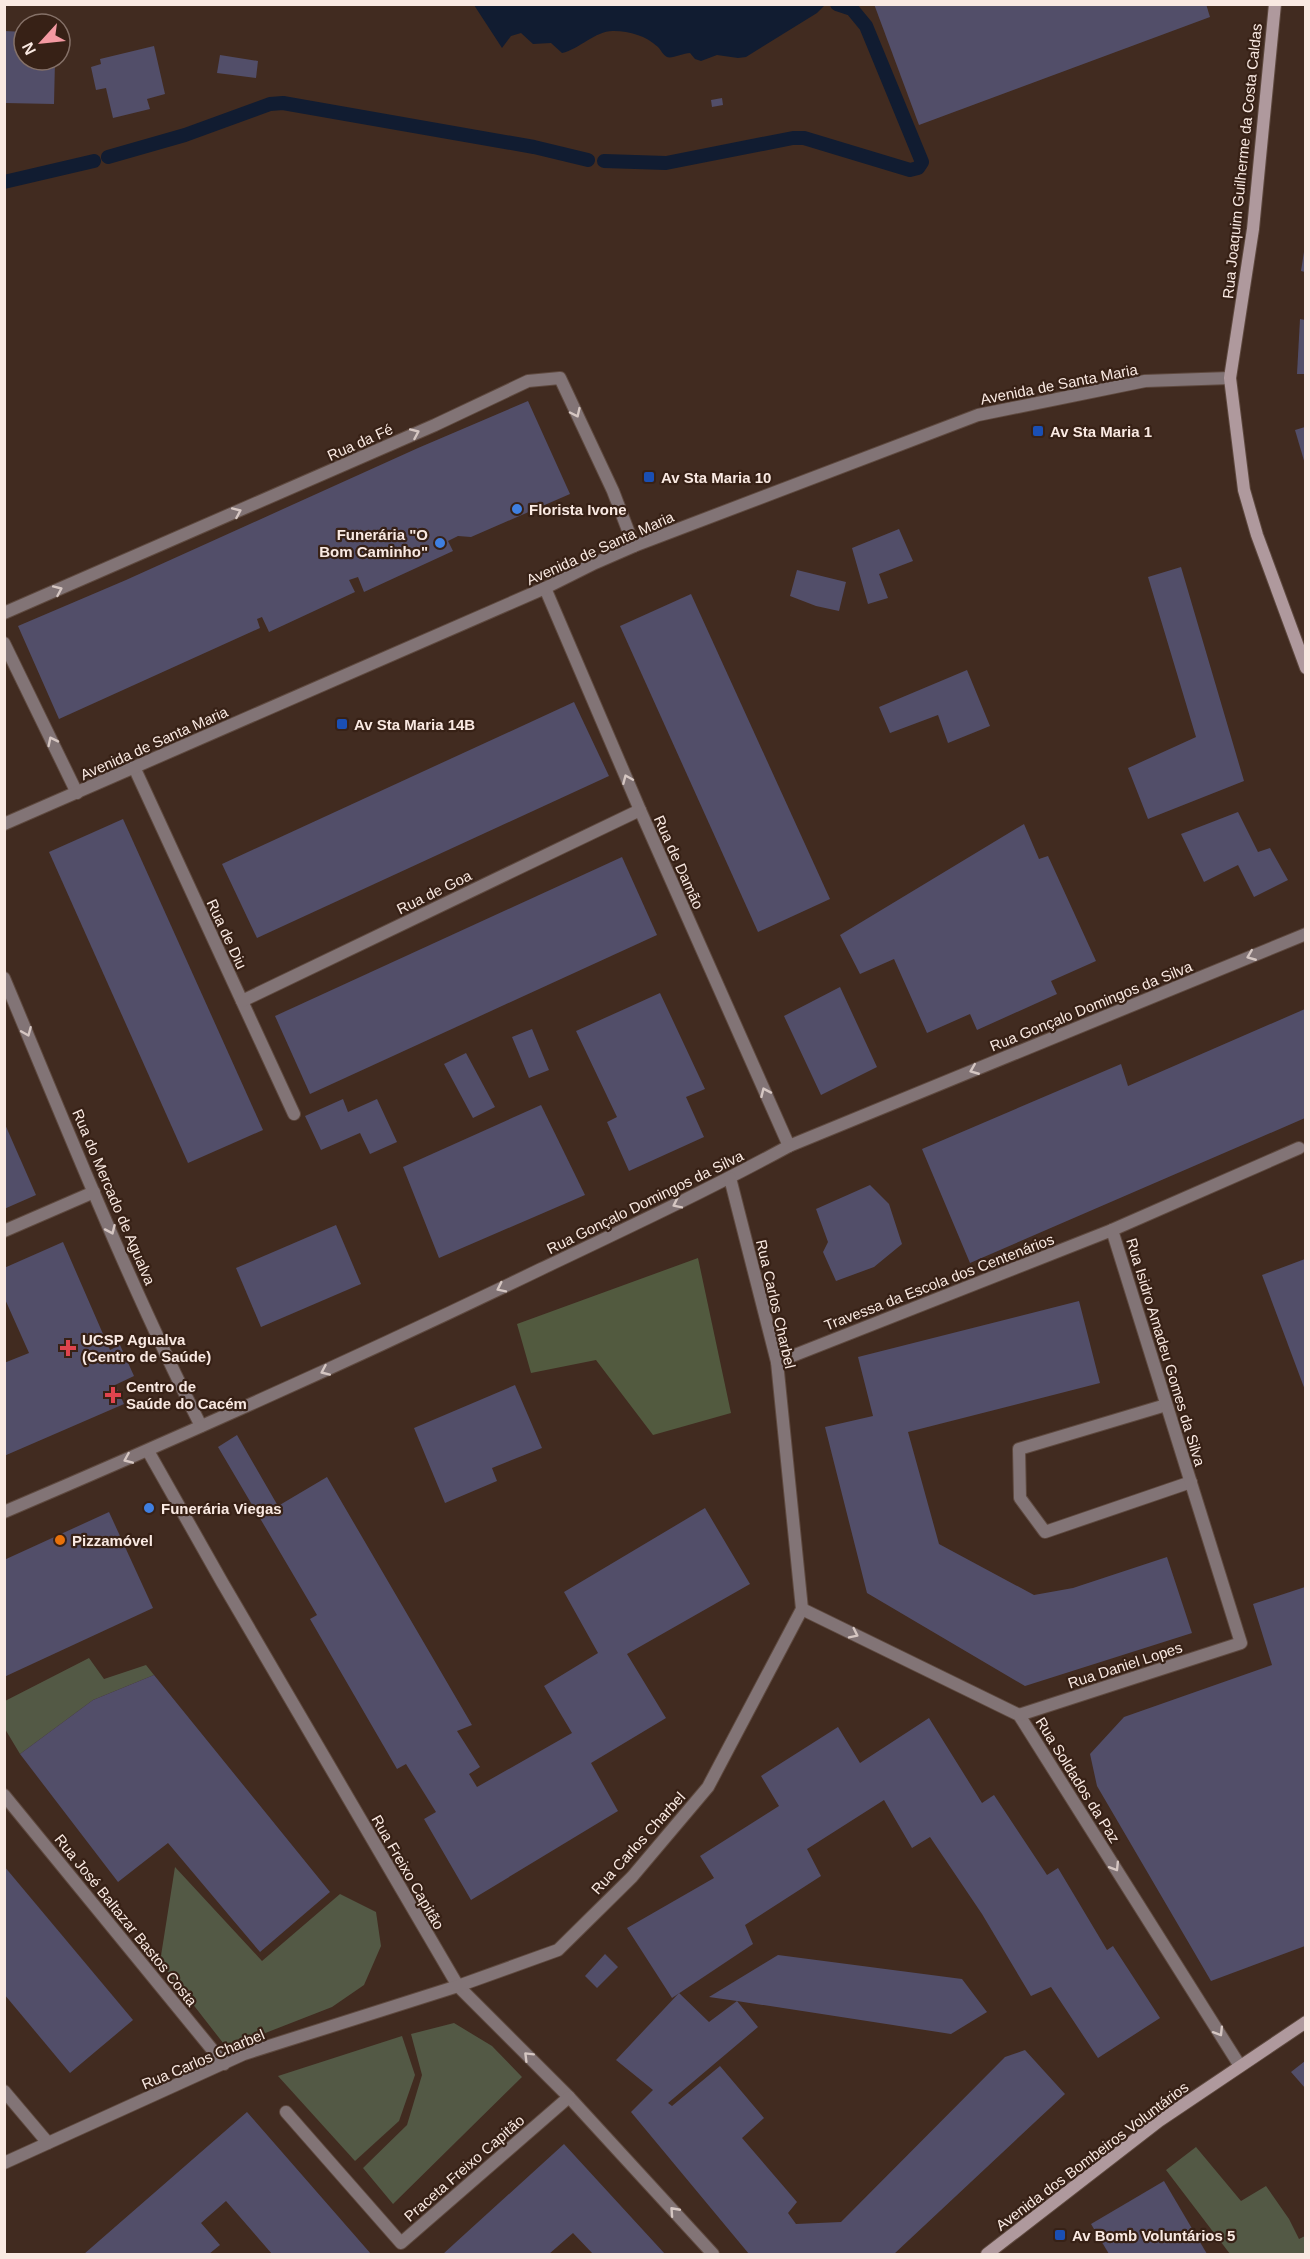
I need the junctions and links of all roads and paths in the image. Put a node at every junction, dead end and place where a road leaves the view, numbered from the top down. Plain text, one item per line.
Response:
1 (1275, 4) edge
2 (1230, 378) junction
3 (634, 546) junction
4 (545, 588) junction
5 (4, 613) edge
6 (4, 643) edge
7 (1305, 668) edge
8 (134, 767) junction
9 (77, 793) junction
10 (640, 810) junction
11 (4, 824) edge
12 (1305, 934) edge
13 (4, 978) edge
14 (242, 1001) junction
15 (294, 1113) dead end
16 (789, 1146) junction
17 (1299, 1148) dead end
18 (730, 1178) junction
19 (94, 1192) junction
20 (1112, 1230) junction
21 (4, 1231) edge
22 (777, 1362) junction
23 (1166, 1405) junction
24 (201, 1426) junction
25 (148, 1451) junction
26 (1191, 1482) junction
27 (4, 1512) edge
28 (802, 1609) junction
29 (1241, 1643) joint
30 (1019, 1715) junction
31 (4, 1796) edge
32 (458, 1986) junction
33 (1305, 2022) edge
34 (224, 2064) junction
35 (1240, 2066) junction
36 (4, 2091) edge
37 (570, 2097) junction
38 (286, 2112) dead end
39 (48, 2143) junction
40 (4, 2163) edge
41 (713, 2254) edge
42 (987, 2254) edge

1 - 2 street, Rua Joaquim Guilherme da Costa Caldas
2 - 3 street, Avenida de Santa Maria
2 - 7 street, Rua Joaquim Guilherme da Costa Caldas
3 - 4 street, Avenida de Santa Maria
5 -> 3 street, Rua da Fé
4 - 8 street, Avenida de Santa Maria
10 -> 4 street, Rua de Damão
9 -> 6 street
8 - 9 street, Avenida de Santa Maria
8 - 14 street, Rua de Diu
9 - 11 street, Avenida de Santa Maria
10 - 14 street, Rua de Goa
16 -> 10 street, Rua de Damão
12 -> 16 street, Rua Gonçalo Domingos da Silva
13 -> 19 street, Rua do Mercado de Agualva
14 - 15 street, Rua de Diu
16 - 18 street, Rua Gonçalo Domingos da Silva
17 - 20 street, Rua Isidro Amadeu Gomes da Silva
18 - 22 street, Rua Carlos Charbel
18 -> 24 street, Rua Gonçalo Domingos da Silva
19 - 21 street
19 -> 24 street, Rua do Mercado de Agualva
20 - 22 street, Travessa da Escola dos Centenários
20 - 23 street, Rua Isidro Amadeu Gomes da Silva
22 - 28 street, Rua Carlos Charbel
23 - 26 street, Rua Isidro Amadeu Gomes da Silva
23 - 26 street
24 - 25 street, Rua Gonçalo Domingos da Silva
25 -> 27 street, Rua Gonçalo Domingos da Silva
25 - 32 street, Rua Freixo Capitão
26 - 29 street, Rua Isidro Amadeu Gomes da Silva
28 -> 30 street, Rua Soldados da Paz
28 - 32 street, Rua Carlos Charbel
29 - 30 street, Rua Daniel Lopes
30 -> 35 street, Rua Soldados da Paz
31 - 34 street, Rua José Baltazar Bastos Costa
32 - 34 street, Rua Carlos Charbel
37 -> 32 street, Rua Freixo Capitão
33 - 35 street, Avenida dos Bombeiros Voluntários
34 - 39 street, Rua Carlos Charbel
35 - 42 street, Avenida dos Bombeiros Voluntários
36 - 39 street
37 - 38 street, Praceta Freixo Capitão
41 -> 37 street, Rua Freixo Capitão
39 - 40 street, Rua Carlos Charbel

